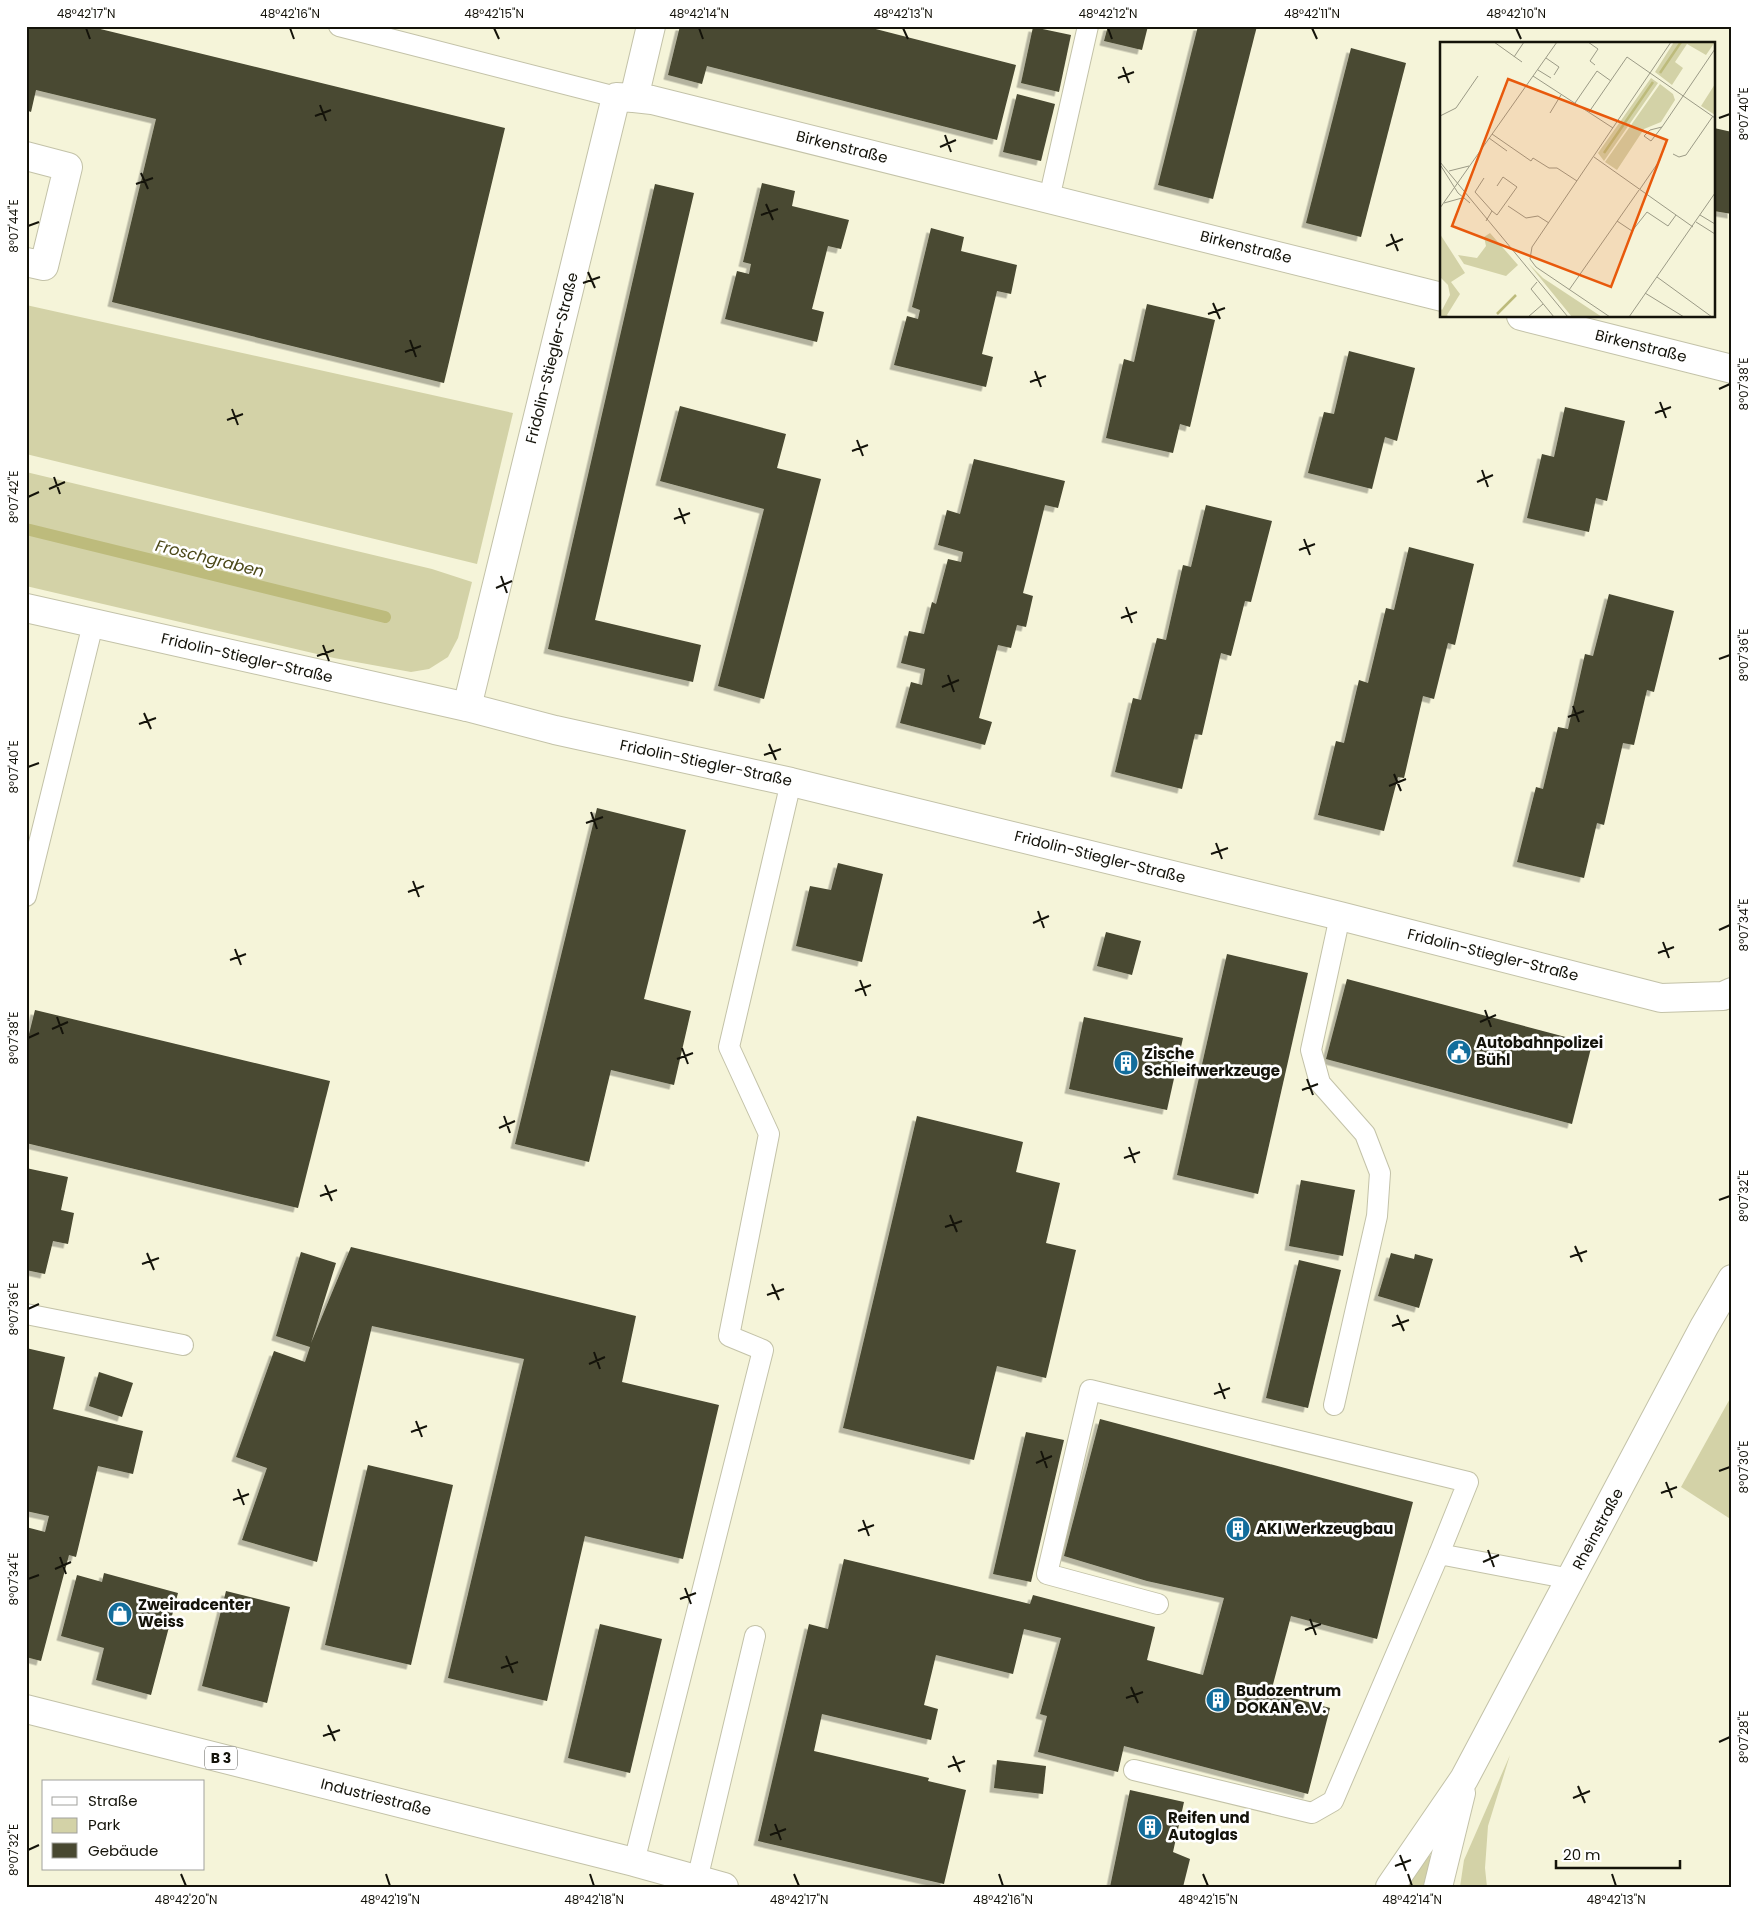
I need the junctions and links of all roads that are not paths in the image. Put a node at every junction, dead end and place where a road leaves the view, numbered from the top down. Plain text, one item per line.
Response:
1 (339, 26) edge
2 (651, 26) edge
3 (1088, 26) edge
4 (625, 97) junction
5 (26, 156) edge
6 (1049, 199) junction
7 (26, 262) edge
8 (1440, 296) edge
9 (1529, 318) edge
10 (1732, 369) edge
11 (26, 608) edge
12 (93, 624) junction
13 (468, 708) junction
14 (791, 782) junction
15 (26, 896) edge
16 (1340, 916) junction
17 (1732, 992) edge
18 (1732, 1279) edge
19 (26, 1314) edge
20 (183, 1345) dead end
21 (1334, 1405) dead end
22 (1439, 1554) junction
23 (1571, 1579) junction
24 (1158, 1604) dead end
25 (755, 1636) dead end
26 (26, 1709) edge
27 (1134, 1770) dead end
28 (1464, 1779) junction
29 (634, 1862) junction
30 (697, 1880) junction
31 (724, 1887) edge
32 (1390, 1887) edge
33 (1438, 1887) edge

1 - 4 lane
2 - 4 street, Fridolin-Stiegler-Straße
3 - 6 lane
4 - 6 street, Birkenstraße
4 - 13 street, Fridolin-Stiegler-Straße
5 - 7 street
6 - 8 street, Birkenstraße
9 - 10 street, Birkenstraße
11 - 12 street, Fridolin-Stiegler-Straße
12 - 13 street, Fridolin-Stiegler-Straße
12 - 15 lane
13 - 14 street, Fridolin-Stiegler-Straße
14 - 16 street, Fridolin-Stiegler-Straße
14 - 29 lane
16 - 17 street, Fridolin-Stiegler-Straße
16 - 21 lane
18 - 23 street, Rheinstraße
19 - 20 lane
22 - 23 lane
22 - 24 lane
22 - 27 lane
23 - 28 street, Rheinstraße
25 - 30 lane
26 - 29 street, Industriestraße / B 3
28 - 32 street, Rheinstraße
28 - 33 street, Rheinstraße
29 - 30 street, Industriestraße / B 3
30 - 31 street, Industriestraße / B 3

